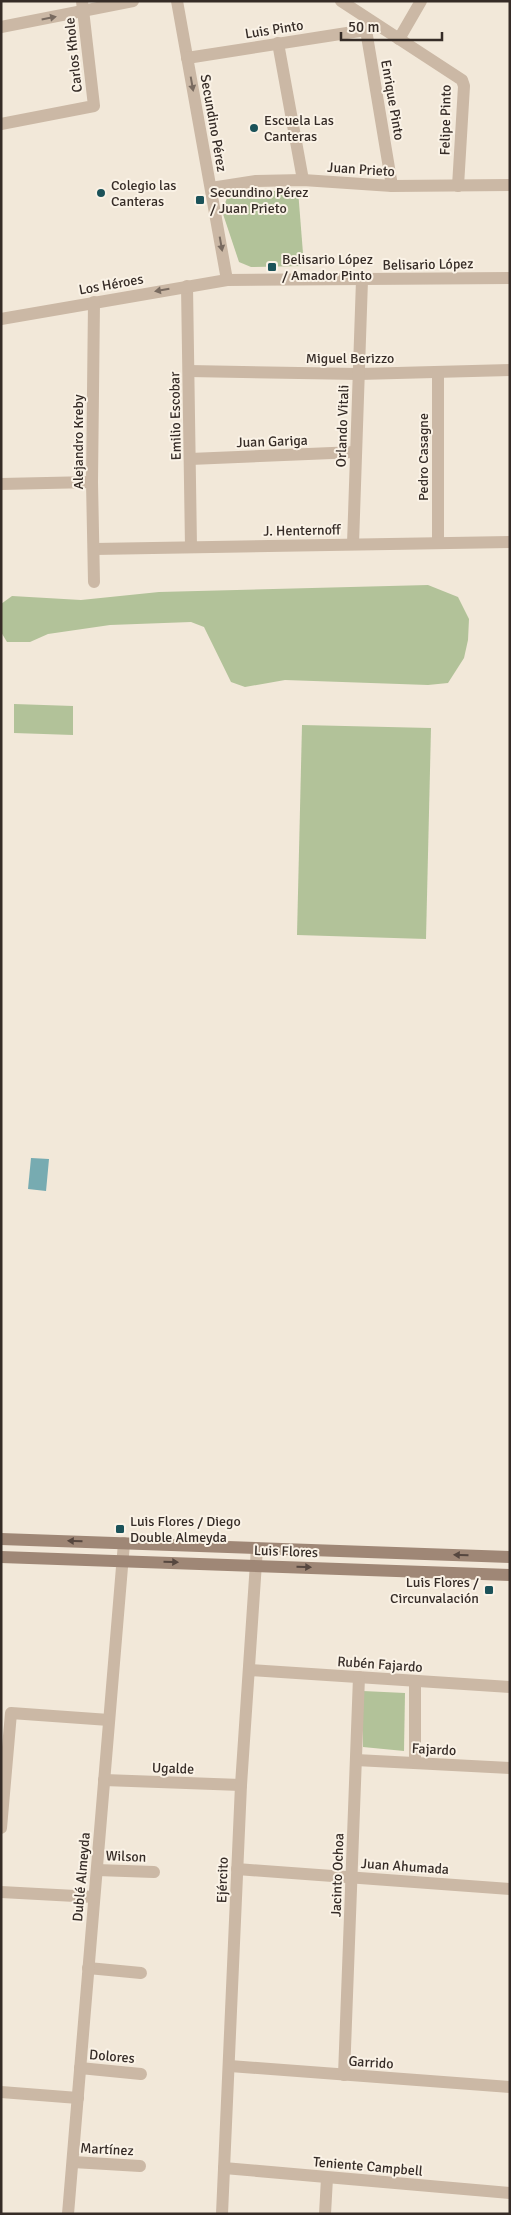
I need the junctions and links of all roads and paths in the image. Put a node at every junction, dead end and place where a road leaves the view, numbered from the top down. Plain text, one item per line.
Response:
1 (133, 1) edge
2 (177, 1) edge
3 (341, 1) edge
4 (422, 1) edge
5 (83, 6) edge
6 (366, 25) junction
7 (1, 28) edge
8 (398, 39) junction
9 (278, 43) junction
10 (187, 58) junction
11 (1, 124) edge
12 (303, 180) junction
13 (510, 185) edge
14 (392, 186) junction
15 (458, 186) junction
16 (211, 188) junction
17 (510, 278) edge
18 (227, 280) junction
19 (362, 280) junction
20 (187, 286) junction
21 (94, 302) junction
22 (1, 319) edge
23 (510, 370) edge
24 (189, 371) junction
25 (438, 373) junction
26 (359, 374) junction
27 (356, 452) junction
28 (190, 459) junction
29 (92, 482) junction
30 (1, 484) edge
31 (438, 542) junction
32 (510, 542) edge
33 (353, 544) junction
34 (191, 547) junction
35 (94, 549) junction
36 (94, 582) dead end
37 (1, 1539) edge
38 (124, 1543) junction
39 (257, 1548) junction
40 (1, 1557) edge
41 (510, 1557) edge
42 (122, 1560) junction
43 (255, 1565) junction
44 (510, 1575) edge
45 (249, 1670) junction
46 (359, 1677) junction
47 (415, 1681) junction
48 (510, 1688) edge
49 (109, 1720) junction
50 (356, 1760) junction
51 (414, 1763) junction
52 (510, 1768) edge
53 (104, 1780) junction
54 (241, 1785) junction
55 (1, 1828) edge
56 (237, 1869) junction
57 (97, 1870) junction
58 (154, 1872) dead end
59 (352, 1877) junction
60 (510, 1889) edge
61 (1, 1892) edge
62 (94, 1897) junction
63 (88, 1968) junction
64 (141, 1973) dead end
65 (230, 2066) junction
66 (80, 2068) junction
67 (141, 2074) dead end
68 (344, 2075) junction
69 (510, 2087) edge
70 (1, 2092) edge
71 (78, 2098) junction
72 (72, 2162) junction
73 (140, 2166) dead end
74 (224, 2168) junction
75 (327, 2178) junction
76 (510, 2193) edge
77 (68, 2214) edge
78 (222, 2214) edge
79 (325, 2214) edge

1 - 5 street
2 - 10 street, Secundino Pérez
3 - 6 street, Felipe Pinto
4 - 8 street
7 -> 5 street
5 - 11 street, Carlos Khole
6 - 8 street, Felipe Pinto
6 - 9 street, Luis Pinto
6 - 14 street, Enrique Pinto
8 - 15 street, Felipe Pinto
9 - 10 street, Luis Pinto
9 - 12 street
10 -> 16 street, Secundino Pérez
12 - 14 street, Juan Prieto
12 - 16 street, Juan Prieto
13 - 15 street, Juan Prieto
14 - 15 street, Juan Prieto
16 -> 18 street, Secundino Pérez
17 - 19 street, Belisario López
18 - 19 street, Belisario López
18 - 20 street, Los Héroes
19 - 26 street, Orlando Vitali
20 -> 21 street, Los Héroes
20 - 24 street, Emilio Escobar
21 - 22 street, Los Héroes
21 - 29 street, Alejandro Kreby
23 - 25 street, Miguel Berizzo
24 - 26 street, Miguel Berizzo
24 - 28 street, Emilio Escobar
25 - 26 street, Miguel Berizzo
25 - 31 street, Pedro Casagne
26 - 27 street, Orlando Vitali
27 - 28 street, Juan Gariga
27 - 33 street, Orlando Vitali
28 - 34 street, Emilio Escobar
29 - 30 street
29 - 35 street, Alejandro Kreby
31 - 32 street, J. Henternoff
31 - 33 street, J. Henternoff
33 - 34 street, J. Henternoff
34 - 35 street, J. Henternoff
35 - 36 street, Alejandro Kreby
38 -> 37 main road, Luis Flores
38 - 39 main road, Luis Flores
38 - 42 street, Dublé Almeyda
41 -> 39 main road, Luis Flores
39 - 43 street, Ejército
40 - 42 main road, Luis Flores
42 -> 43 main road, Luis Flores
42 - 49 street, Dublé Almeyda
43 -> 44 main road, Luis Flores
43 - 45 street, Ejército
45 - 46 street, Rubén Fajardo
45 - 54 street, Ejército
46 - 47 street, Rubén Fajardo
46 - 50 street, Jacinto Ochoa
47 - 48 street, Rubén Fajardo
47 - 51 street
49 - 53 street, Dublé Almeyda
49 - 55 street
50 - 51 street, Fajardo
50 - 59 street, Jacinto Ochoa
51 - 52 street, Fajardo
53 - 54 street, Ugalde
53 - 57 street, Dublé Almeyda
54 - 56 street, Ejército
56 - 59 street, Juan Ahumada
56 - 65 street, Ejército
57 - 58 street, Wilson
57 - 62 street, Dublé Almeyda
59 - 60 street, Juan Ahumada
59 - 68 street, Jacinto Ochoa
61 - 62 street
62 - 63 street, Dublé Almeyda
63 - 64 street
63 - 66 street, Dublé Almeyda
65 - 68 street, Garrido
65 - 74 street, Ejército
66 - 67 street, Dolores
66 - 71 street, Dublé Almeyda
68 - 69 street, Garrido
70 - 71 street
71 - 72 street, Dublé Almeyda
72 - 73 street, Martínez
72 - 77 street, Dublé Almeyda
74 - 75 street, Teniente Campbell
74 - 78 street, Ejército
75 - 76 street, Teniente Campbell
75 - 79 street

